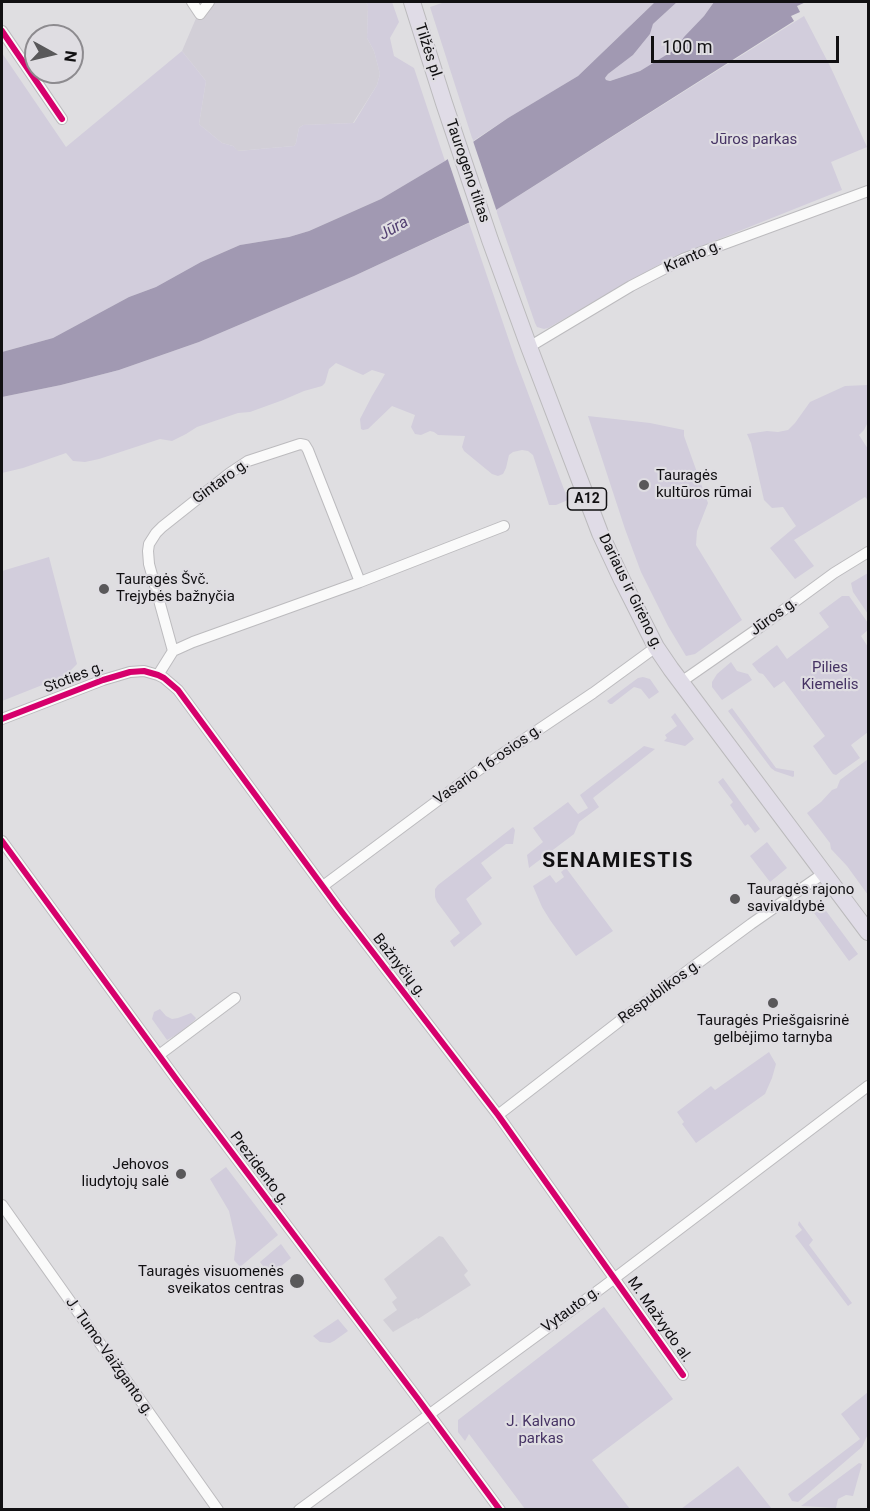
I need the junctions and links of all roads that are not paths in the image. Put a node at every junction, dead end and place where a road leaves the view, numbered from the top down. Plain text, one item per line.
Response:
1 (192, 2) edge
2 (209, 2) edge
3 (412, 2) edge
4 (2, 31) edge
5 (444, 103) joint
6 (62, 118) dead end
7 (868, 191) edge
8 (490, 240) joint
9 (529, 347) junction
10 (504, 526) dead end
11 (868, 552) edge
12 (360, 582) junction
13 (656, 647) junction
14 (173, 651) junction
15 (158, 675) junction
16 (681, 682) junction
17 (2, 719) edge
18 (2, 841) edge
19 (824, 873) junction
20 (323, 886) junction
21 (868, 932) edge
22 (235, 998) dead end
23 (159, 1055) junction
24 (868, 1086) edge
25 (498, 1115) junction
26 (2, 1205) edge
27 (615, 1278) junction
28 (683, 1375) dead end
29 (429, 1414) junction
30 (218, 1509) edge
31 (299, 1509) edge
32 (500, 1509) edge

1 - 2 street
3 - 5 highway, Tilžės pl. / A12
4 - 6 street
5 - 8 highway, Taurogeno tiltas / A12
7 - 9 street, Kranto g.
8 - 9 highway, Dariaus ir Girėno g. / A12
9 - 13 highway, Dariaus ir Girėno g. / A12
10 - 12 street
11 - 16 street, Jūros g.
12 - 14 street
12 - 14 street, Gintaro g.
13 - 16 highway, Dariaus ir Girėno g. / A12
13 - 20 street, Vasario 16-osios g.
14 - 15 street
15 - 17 street, Stoties g.
15 - 20 street, Bažnyčių g.
16 - 19 highway, Dariaus ir Girėno g. / A12
18 - 23 street, Prezidento g.
19 - 21 highway, Dariaus ir Girėno g. / A12
19 - 25 street, Respublikos g.
20 - 25 street, Bažnyčių g.
22 - 23 street
23 - 29 street, Prezidento g.
24 - 27 street, Vytauto g.
25 - 27 street, Bažnyčių g.
26 - 30 street, J. Tumo-Vaižganto g.
27 - 28 street, M. Mažvydo al.
27 - 29 street, Vytauto g.
29 - 31 street, Vytauto g.
29 - 32 street, Prezidento g.

